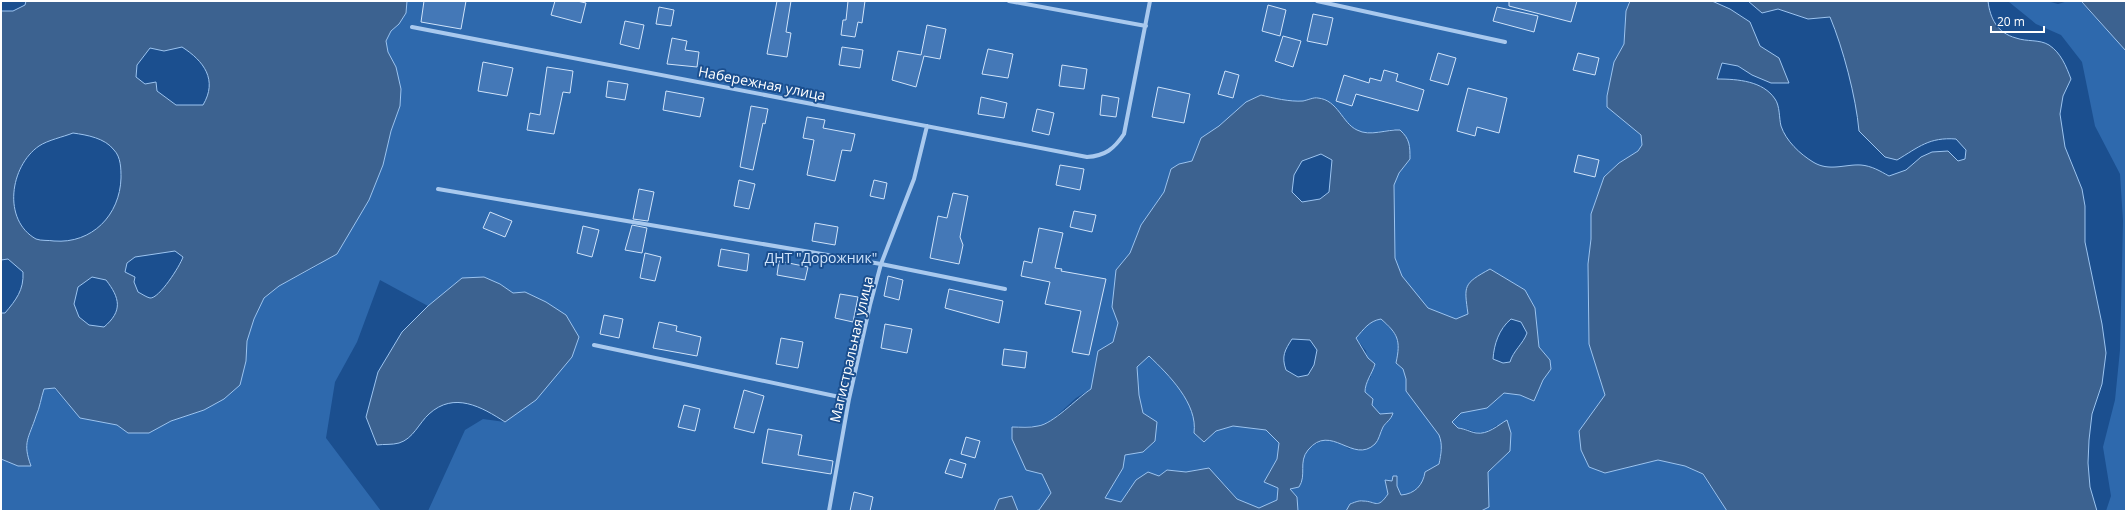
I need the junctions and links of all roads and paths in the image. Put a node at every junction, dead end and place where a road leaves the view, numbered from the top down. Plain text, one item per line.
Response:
1 (1009, 1) edge
2 (1150, 1) edge
3 (1317, 1) edge
4 (1146, 26) junction
5 (412, 28) dead end
6 (1505, 42) dead end
7 (927, 126) junction
8 (438, 189) dead end
9 (881, 264) junction
10 (1005, 289) dead end
11 (594, 346) dead end
12 (849, 399) junction
13 (829, 511) edge

1 - 4 street
2 - 4 street
3 - 6 street
4 - 7 street, Набережная улица
5 - 7 street, Набережная улица
7 - 9 street, Магистральная улица
8 - 9 street
9 - 10 street
9 - 12 street, Магистральная улица
11 - 12 street
12 - 13 street, Магистральная улица

